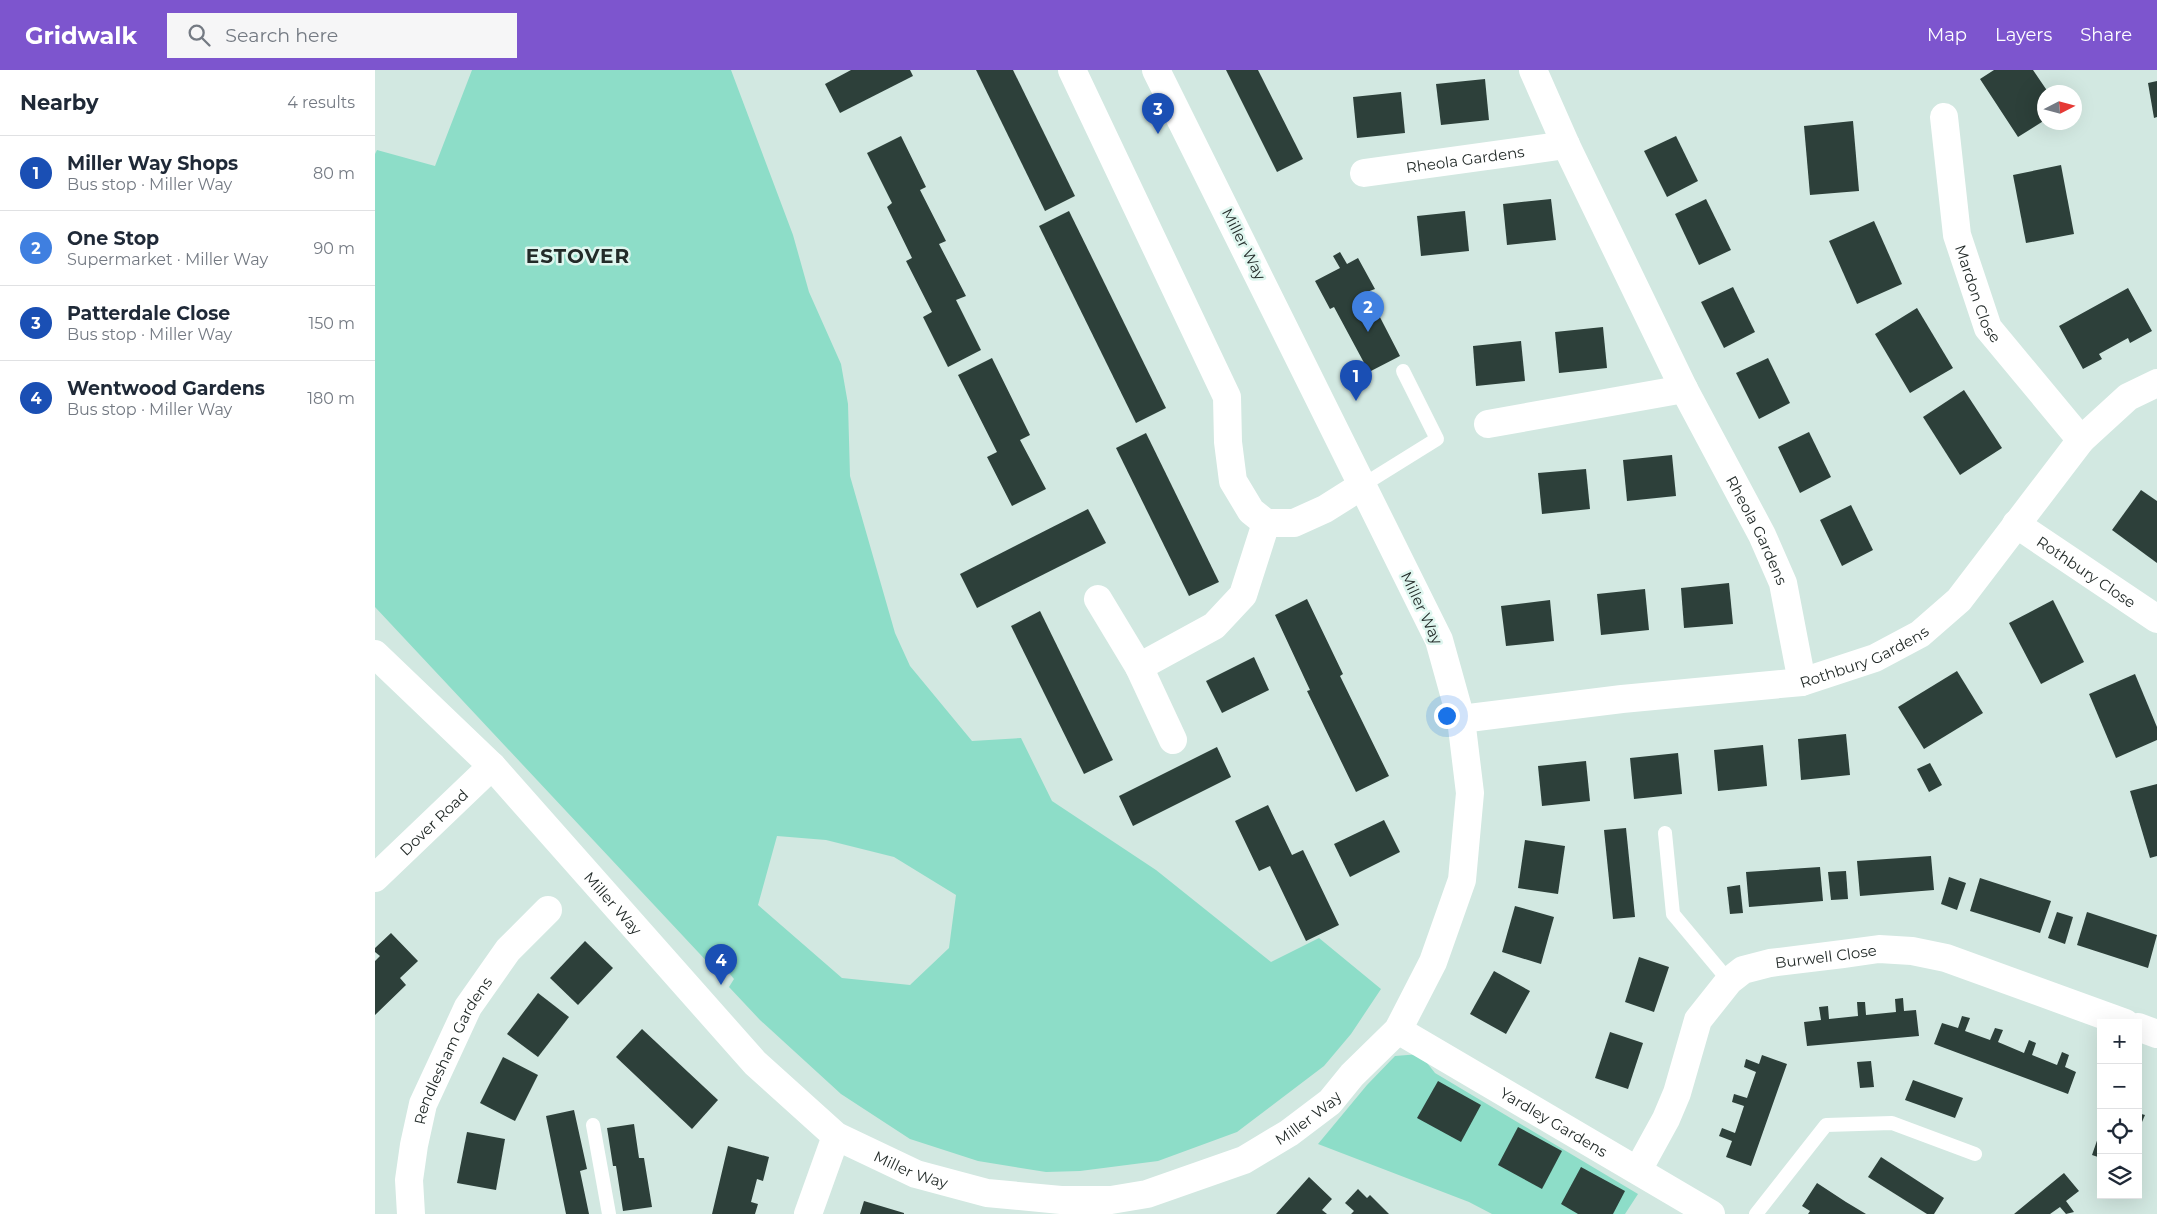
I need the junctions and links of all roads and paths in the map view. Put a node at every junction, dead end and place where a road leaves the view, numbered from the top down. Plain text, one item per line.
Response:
1 (1073, 70) edge
2 (1156, 70) edge
3 (1533, 70) edge
4 (1944, 117) dead end
5 (1566, 145) junction
6 (1364, 173) dead end
7 (1403, 371) dead end
8 (2157, 383) edge
9 (1684, 389) junction
10 (1488, 424) dead end
11 (2081, 440) junction
12 (1363, 485) junction
13 (1266, 522) junction
14 (2016, 524) junction
15 (1098, 598) dead end
16 (2157, 619) edge
17 (375, 654) edge
18 (1139, 668) junction
19 (1802, 682) junction
20 (1461, 719) junction
21 (1173, 740) dead end
22 (492, 766) junction
23 (1665, 833) dead end
24 (375, 878) edge
25 (548, 910) dead end
26 (1729, 981) junction
27 (2114, 1019) edge
28 (2142, 1028) edge
29 (1398, 1030) junction
30 (2157, 1034) edge
31 (593, 1125) dead end
32 (836, 1136) junction
33 (1975, 1154) dead end
34 (1638, 1170) junction
35 (411, 1214) edge
36 (609, 1214) edge
37 (808, 1214) edge
38 (1711, 1214) edge
39 (1756, 1214) edge

1 - 13 street
2 - 12 street, Miller Way
3 - 5 street, Rheola Gardens
4 - 11 street, Mardon Close
5 - 6 street, Rheola Gardens
5 - 9 street, Rheola Gardens
7 - 12 lane
8 - 11 street, Rothbury Gardens
9 - 10 street
9 - 19 street, Rheola Gardens
11 - 14 street, Rothbury Gardens
12 - 13 street
12 - 20 street, Miller Way
13 - 18 street
14 - 16 street, Rothbury Close
14 - 19 street, Rothbury Gardens
15 - 18 street
17 - 22 street, Miller Way
18 - 21 street
19 - 20 street, Rothbury Gardens
20 - 29 street, Miller Way
22 - 24 street, Dover Road
22 - 32 street, Miller Way
23 - 26 lane
25 - 35 street, Rendlesham Gardens
26 - 27 street, Burwell Close
26 - 34 street, Burwell Close
28 - 30 street
29 - 32 street, Miller Way
29 - 34 street, Yardley Gardens
31 - 36 lane
32 - 37 street
33 - 39 lane
34 - 38 street, Yardley Gardens

